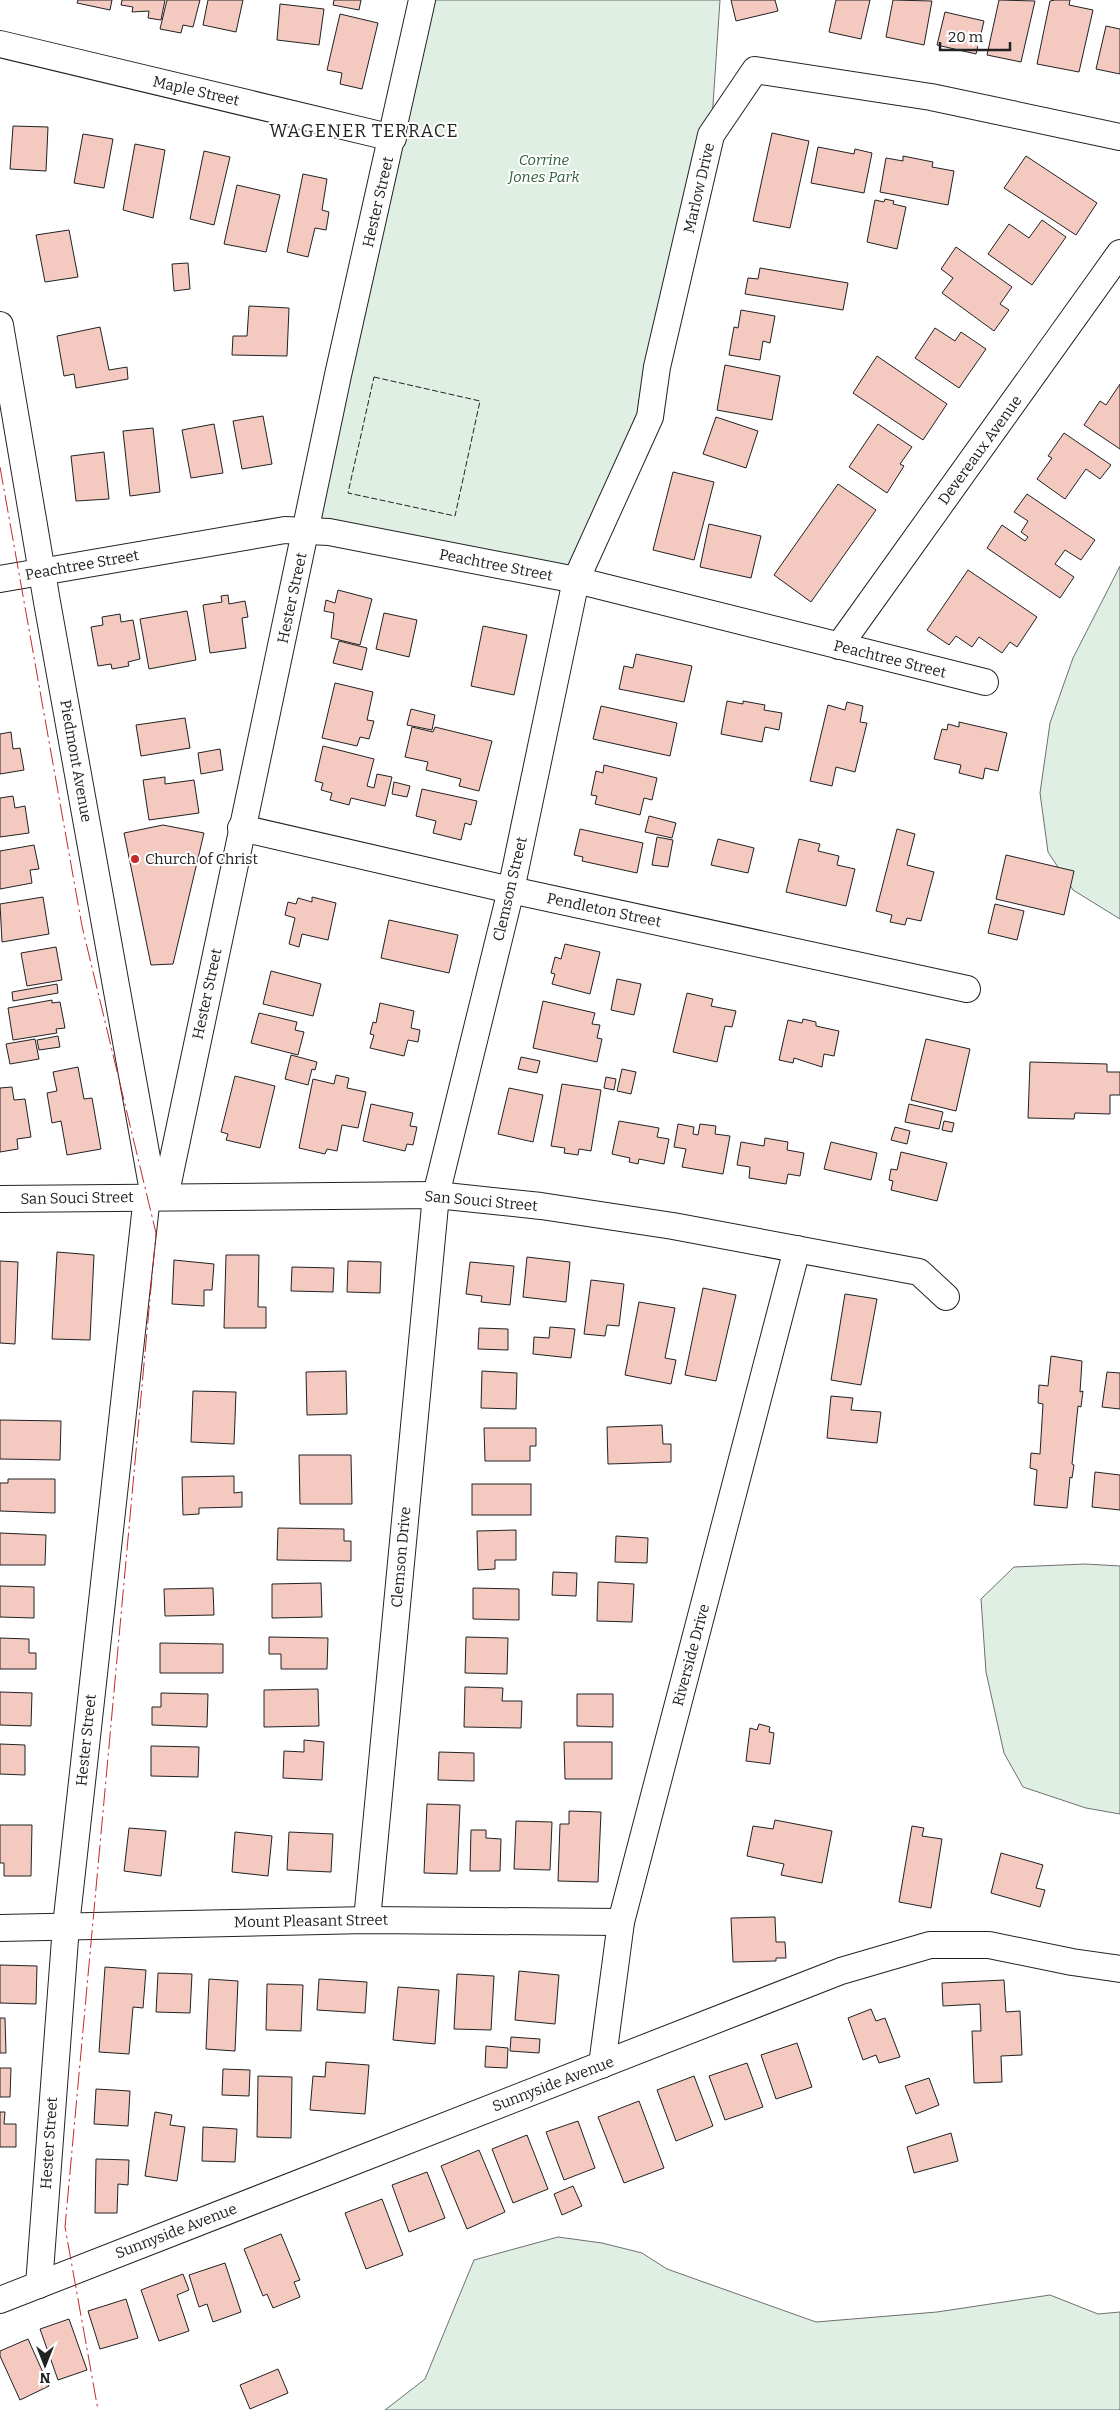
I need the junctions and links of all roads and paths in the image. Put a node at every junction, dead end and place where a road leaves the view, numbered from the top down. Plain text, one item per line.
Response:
1 (422, 0) edge
2 (0, 44) edge
3 (1120, 137) edge
4 (393, 138) junction
5 (1120, 253) edge
6 (0, 325) edge
7 (306, 532) junction
8 (42, 572) junction
9 (0, 579) edge
10 (576, 580) junction
11 (839, 646) junction
12 (985, 682) dead end
13 (241, 828) junction
14 (511, 890) junction
15 (967, 989) dead end
16 (436, 1195) junction
17 (156, 1197) junction
18 (0, 1199) edge
19 (797, 1249) junction
20 (946, 1298) dead end
21 (367, 1920) junction
22 (621, 1922) junction
23 (66, 1926) junction
24 (0, 1928) edge
25 (1120, 1969) edge
26 (602, 2065) junction
27 (38, 2285) junction
28 (0, 2300) edge

1 - 4 street, Hester Street
2 - 4 street, Maple Street
3 - 10 street, Marlow Drive
4 - 7 street, Hester Street
5 - 11 street, Devereaux Avenue
6 - 8 street, Piedmont Avenue
7 - 8 street, Peachtree Street
7 - 10 street, Peachtree Street
7 - 13 street, Hester Street
8 - 9 street, Peachtree Street
8 - 17 street, Piedmont Avenue
10 - 11 street, Peachtree Street
10 - 14 street, Clemson Street
11 - 12 street, Peachtree Street
13 - 14 street, Pendleton Street
13 - 17 street, Hester Street
14 - 15 street, Pendleton Street
14 - 16 street, Clemson Street
16 - 17 street, San Souci Street
16 - 19 street, San Souci Street
16 - 21 street, Clemson Drive
17 - 18 street, San Souci Street
17 - 23 street, Hester Street
19 - 20 street, San Souci Street
19 - 22 street, Riverside Drive
21 - 22 street, Mount Pleasant Street
21 - 23 street, Mount Pleasant Street
22 - 26 street, Riverside Drive
23 - 24 street, Mount Pleasant Street
23 - 27 street, Hester Street
25 - 26 street, Sunnyside Avenue
26 - 27 street, Sunnyside Avenue
27 - 28 street, Sunnyside Avenue

